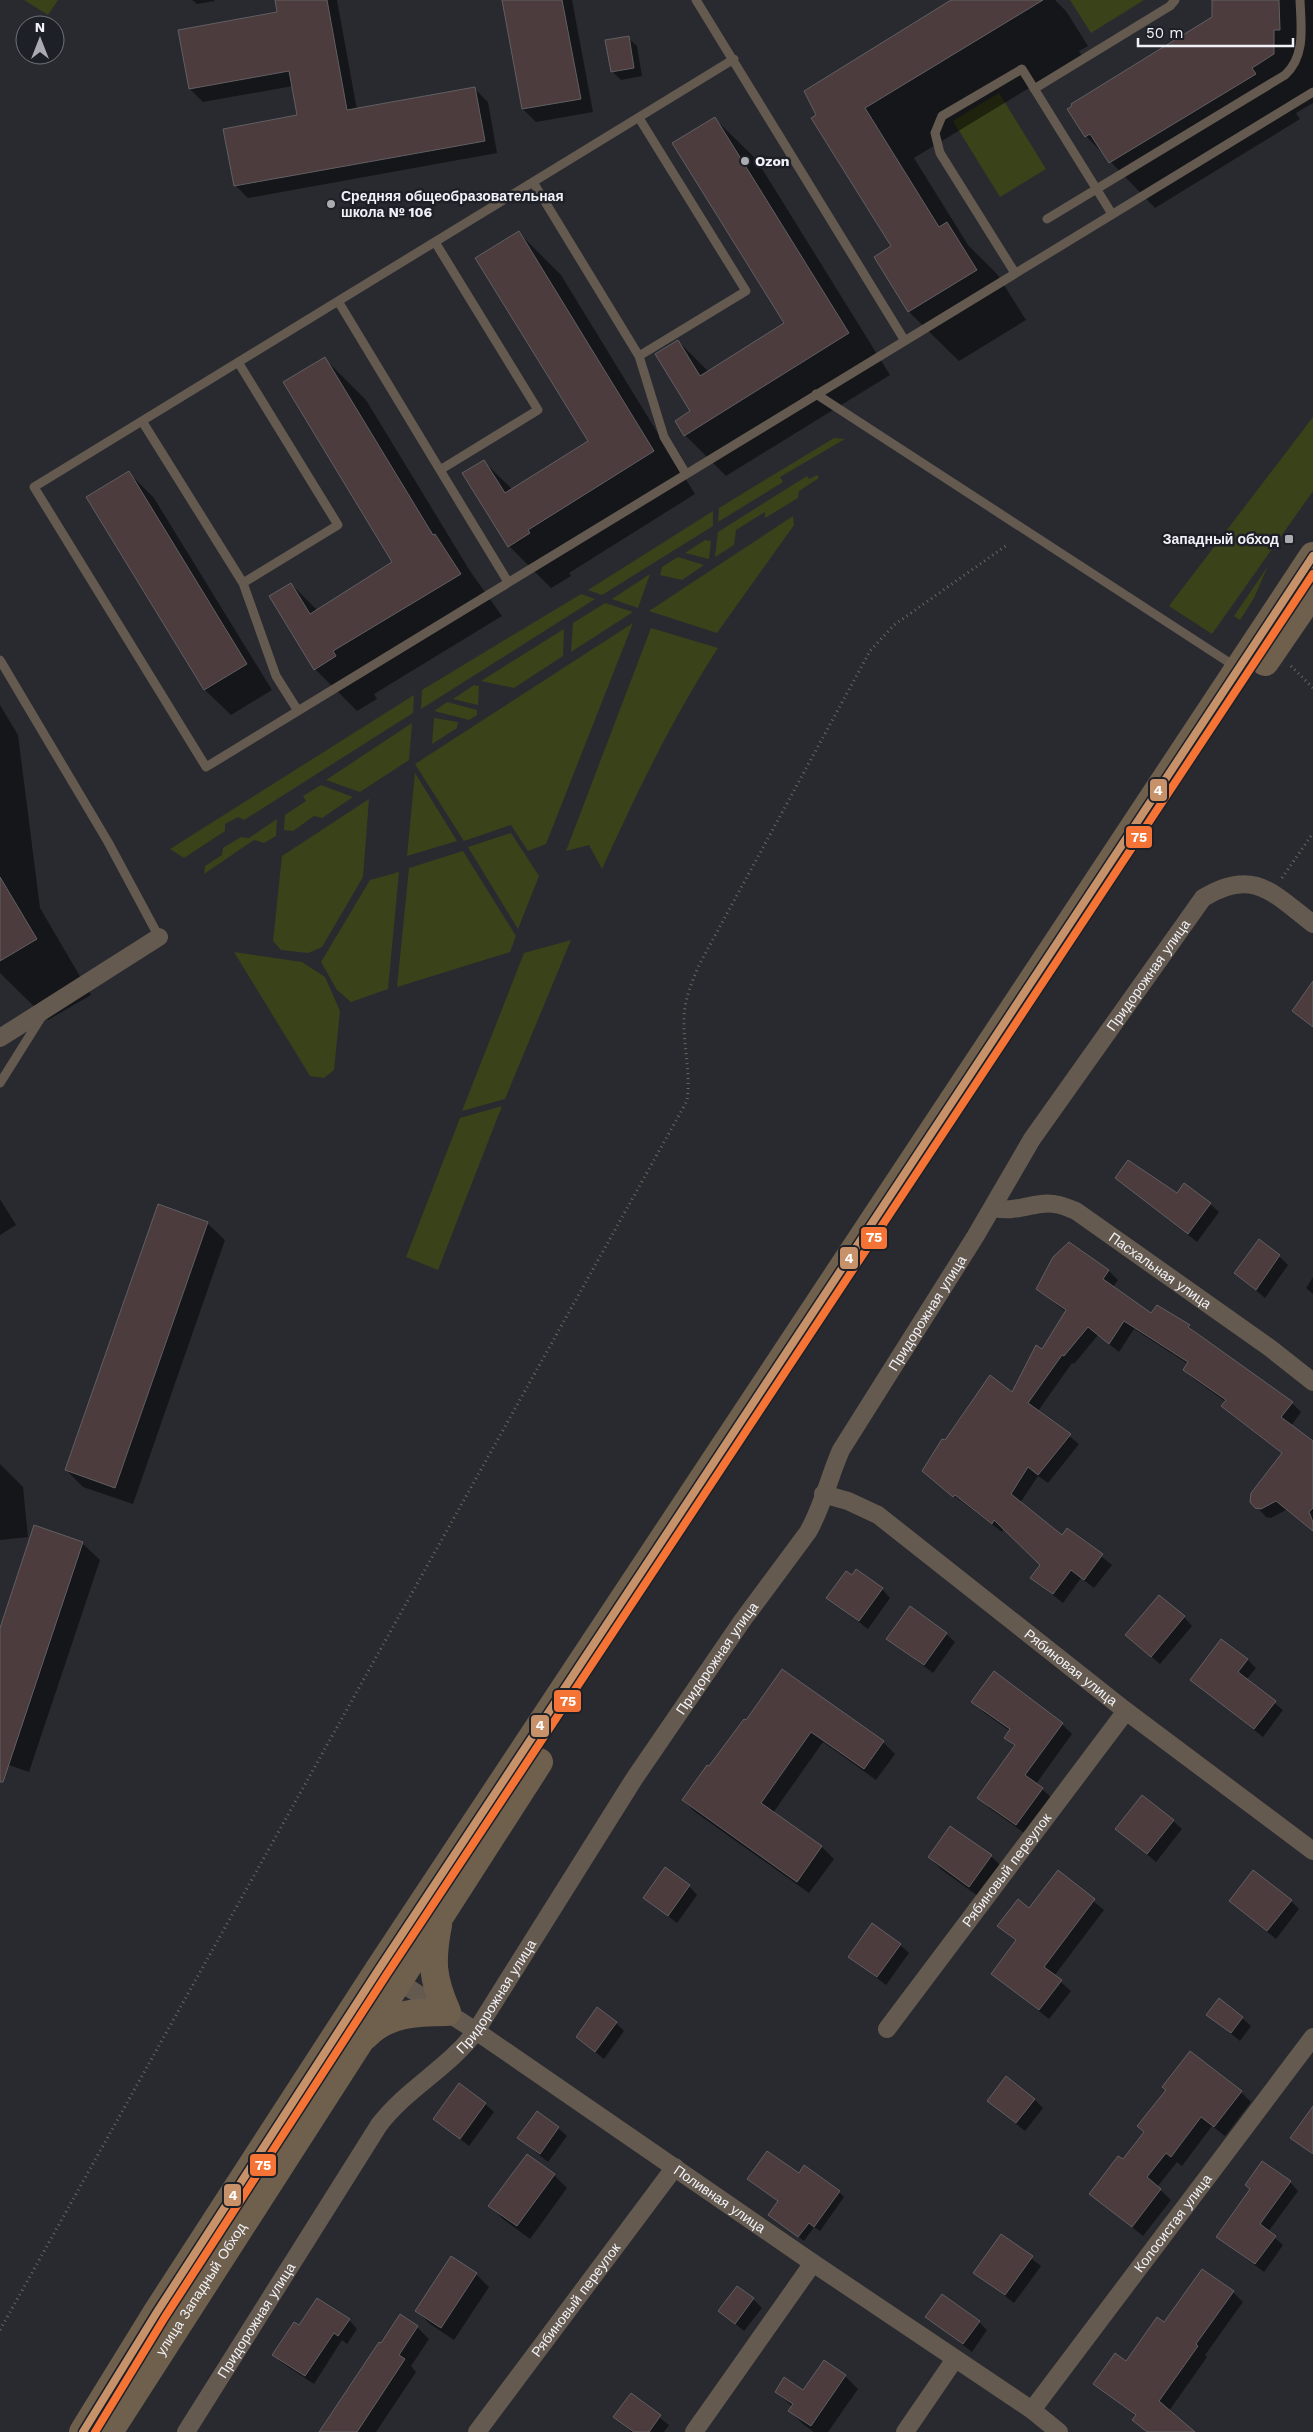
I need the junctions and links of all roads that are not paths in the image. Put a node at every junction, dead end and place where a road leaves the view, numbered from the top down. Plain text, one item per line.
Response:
1 (696, 0) edge
2 (1176, 0) edge
3 (1300, 0) edge
4 (734, 59) junction
5 (1034, 89) junction
6 (1313, 92) edge
7 (639, 118) junction
8 (533, 182) junction
9 (1096, 190) junction
10 (1112, 214) junction
11 (1047, 219) dead end
12 (435, 242) junction
13 (1015, 273) junction
14 (338, 301) junction
15 (905, 341) junction
16 (639, 356) junction
17 (238, 362) junction
18 (816, 394) junction
19 (142, 421) junction
20 (440, 470) junction
21 (686, 474) junction
22 (1313, 556) edge
23 (508, 582) junction
24 (243, 583) junction
25 (1313, 592) edge
26 (0, 660) edge
27 (1238, 668) junction
28 (298, 711) junction
29 (1313, 924) edge
30 (159, 937) joint
31 (46, 1008) junction
32 (0, 1038) edge
33 (0, 1083) edge
34 (993, 1207) junction
35 (1313, 1382) edge
36 (824, 1494) junction
37 (1126, 1711) junction
38 (1313, 1851) edge
39 (441, 1911) junction
40 (388, 1975) junction
41 (447, 2012) junction
42 (887, 2029) dead end
43 (476, 2031) junction
44 (1313, 2037) edge
45 (353, 2048) junction
46 (675, 2167) junction
47 (814, 2263) junction
48 (955, 2359) junction
49 (1032, 2410) junction
50 (83, 2432) edge
51 (109, 2432) edge
52 (186, 2432) edge
53 (477, 2432) edge
54 (694, 2432) edge
55 (905, 2432) edge
56 (1059, 2432) edge

1 - 4 lane
2 - 5 lane
3 - 9 lane
4 - 7 lane
4 - 15 lane
5 - 9 lane
5 - 13 lane
6 - 10 lane
7 - 8 lane
7 - 16 lane
8 - 12 lane
8 - 16 lane
9 - 10 lane
9 - 11 lane
10 - 13 lane
12 - 14 lane
12 - 20 lane
13 - 15 lane
14 - 17 lane
14 - 20 lane
15 - 18 lane
16 - 21 lane
17 - 19 lane
17 - 24 lane
18 - 21 lane
18 - 27 lane
19 - 24 lane
19 - 28 lane
20 - 23 lane
21 - 23 lane
22 - 27 highway, улица Западный Обход
23 - 28 lane
24 - 28 lane
25 - 39 highway, улица Западный Обход
26 - 30 lane
27 - 40 highway, улица Западный Обход
29 - 34 street, Придорожная улица
30 - 31 street
31 - 32 street
31 - 33 lane
34 - 35 street, Пасхальная улица
34 - 36 street, Придорожная улица
36 - 37 street, Рябиновая улица
36 - 43 street, Придорожная улица
37 - 38 street, Рябиновая улица
37 - 42 street, Рябиновый переулок
39 - 40 highway, улица Западный Обход
39 - 41 highway
40 - 41 street, Поливная улица
40 - 45 highway, улица Западный Обход
40 - 50 highway, улица Западный Обход
41 - 43 street, Поливная улица
41 - 45 highway
43 - 46 street, Поливная улица
43 - 52 street, Придорожная улица
44 - 49 street, Колосистая улица
45 - 51 highway, улица Западный Обход
46 - 47 street, Поливная улица
46 - 53 street, Рябиновый переулок
47 - 48 street, Поливная улица
47 - 54 street
48 - 49 street, Поливная улица
48 - 55 street
49 - 56 street, Поливная улица

